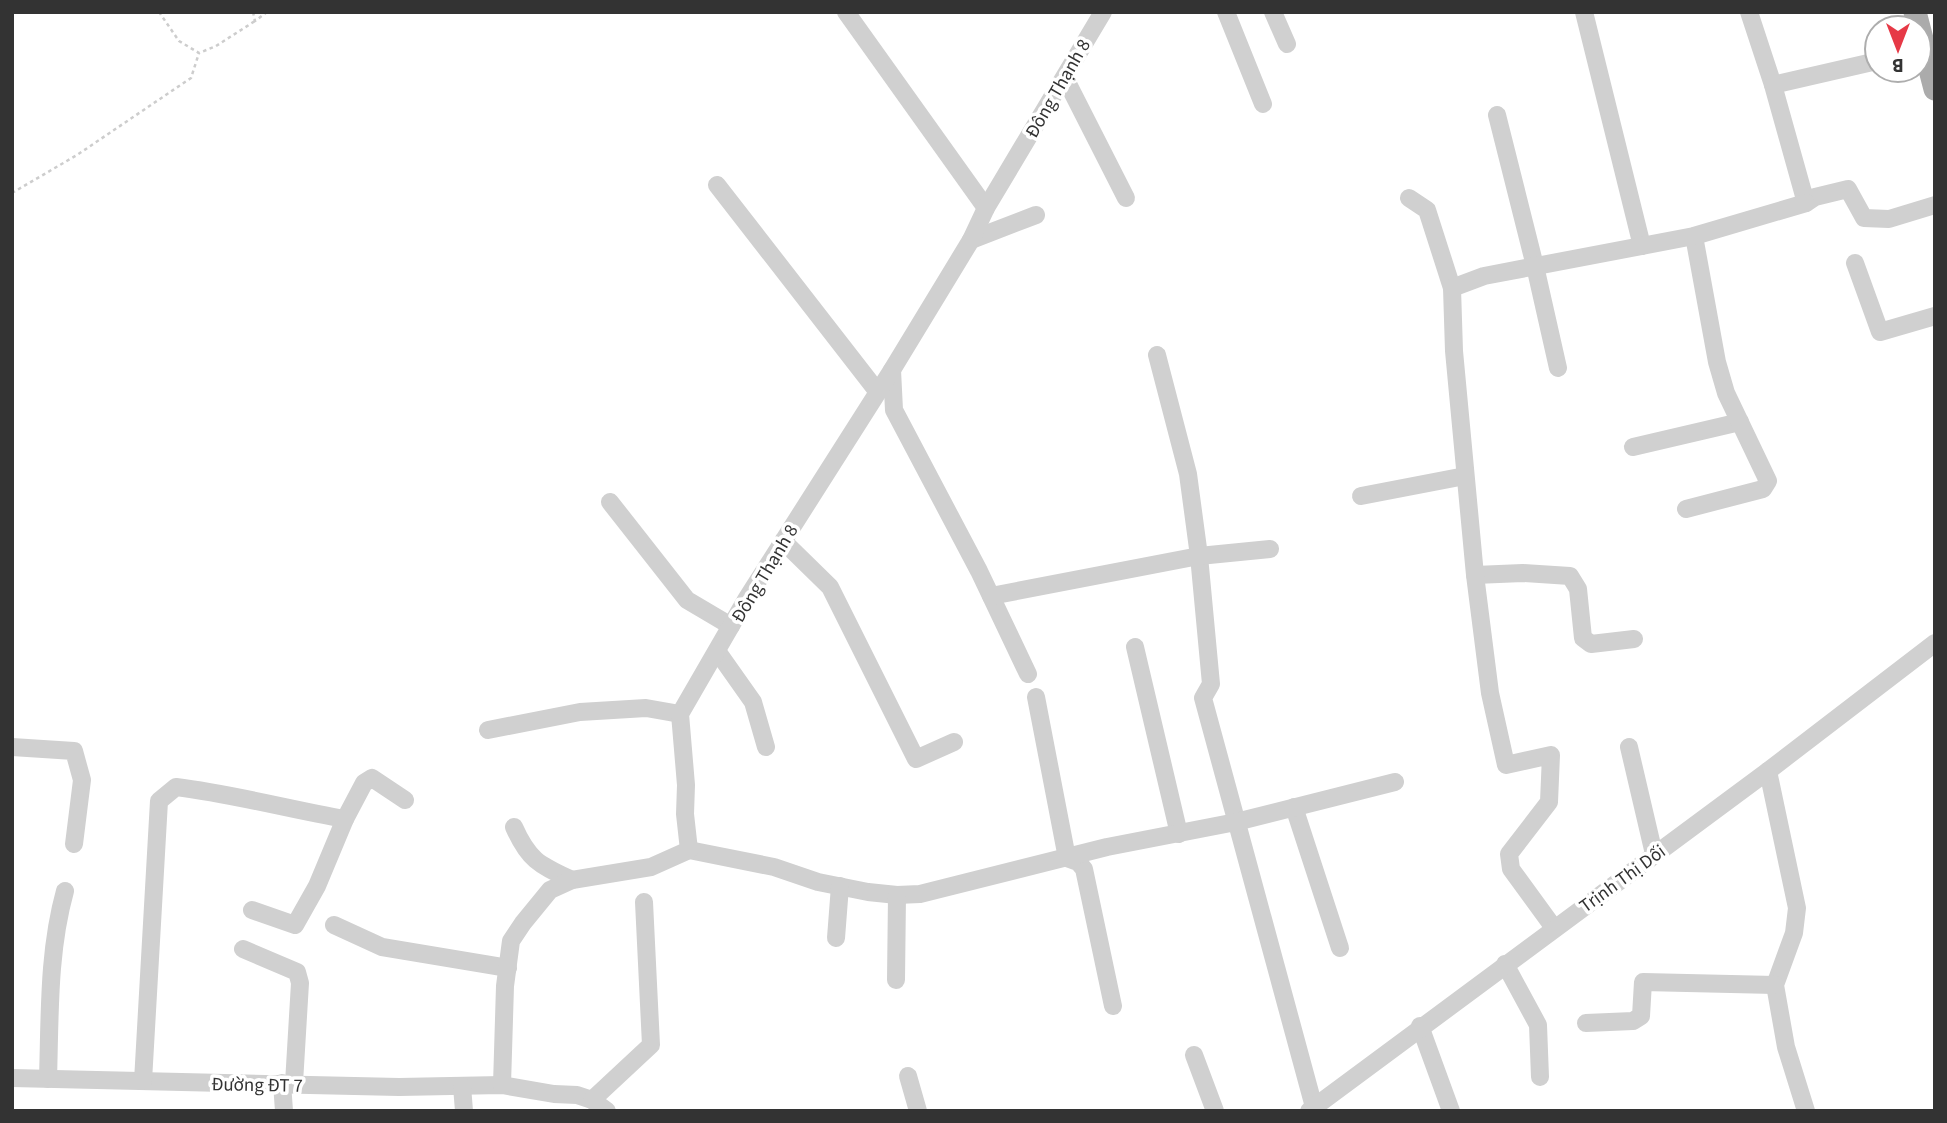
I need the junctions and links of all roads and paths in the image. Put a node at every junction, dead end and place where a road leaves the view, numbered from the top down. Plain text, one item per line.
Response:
1 (159, 12) edge
2 (253, 12) edge
3 (267, 12) edge
4 (846, 12) edge
5 (1103, 12) edge
6 (1226, 12) edge
7 (1273, 12) edge
8 (1584, 12) edge
9 (1749, 12) edge
10 (255, 21) junction
11 (1287, 44) dead end
12 (199, 53) junction
13 (1863, 64) edge
14 (1065, 78) junction
15 (1773, 85) junction
16 (1264, 104) dead end
17 (1497, 115) dead end
18 (717, 185) dead end
19 (12, 193) edge
20 (1126, 198) dead end
21 (1409, 198) dead end
22 (1806, 203) junction
23 (1935, 205) edge
24 (986, 208) junction
25 (1037, 215) dead end
26 (1694, 236) junction
27 (971, 240) junction
28 (1642, 246) junction
29 (1855, 263) dead end
30 (1535, 267) junction
31 (1452, 288) junction
32 (1935, 316) edge
33 (1157, 355) dead end
34 (1558, 368) dead end
35 (892, 370) junction
36 (877, 391) junction
37 (1740, 422) junction
38 (1633, 447) dead end
39 (1465, 476) junction
40 (1361, 496) dead end
41 (610, 502) dead end
42 (1686, 509) dead end
43 (783, 541) junction
44 (1270, 548) dead end
45 (1199, 556) junction
46 (1475, 575) junction
47 (991, 596) junction
48 (731, 626) junction
49 (1634, 639) dead end
50 (1935, 643) edge
51 (1135, 646) dead end
52 (717, 651) junction
53 (1028, 674) dead end
54 (1037, 697) dead end
55 (680, 714) junction
56 (488, 730) dead end
57 (954, 741) dead end
58 (12, 747) edge
59 (766, 747) dead end
60 (1629, 747) dead end
61 (1768, 771) junction
62 (1395, 782) dead end
63 (405, 800) dead end
64 (1294, 807) junction
65 (345, 819) junction
66 (1236, 822) junction
67 (514, 827) dead end
68 (1180, 834) junction
69 (74, 844) dead end
70 (689, 850) junction
71 (1654, 855) junction
72 (1067, 858) junction
73 (572, 880) junction
74 (840, 887) junction
75 (65, 891) dead end
76 (897, 895) junction
77 (644, 902) dead end
78 (252, 909) dead end
79 (334, 925) dead end
80 (1554, 928) junction
81 (836, 938) dead end
82 (1340, 948) dead end
83 (243, 949) dead end
84 (1505, 964) junction
85 (508, 968) junction
86 (896, 980) dead end
87 (1775, 985) junction
88 (1113, 1006) dead end
89 (1586, 1023) dead end
90 (1420, 1026) junction
91 (1194, 1055) dead end
92 (908, 1076) dead end
93 (1540, 1077) dead end
94 (12, 1078) edge
95 (48, 1079) junction
96 (143, 1081) junction
97 (288, 1083) junction
98 (502, 1085) junction
99 (462, 1086) junction
100 (600, 1105) edge
101 (1311, 1109) edge
102 (284, 1111) edge
103 (464, 1111) edge
104 (918, 1111) edge
105 (1215, 1111) edge
106 (1451, 1111) edge
107 (1806, 1111) edge

1 - 12 path
2 - 10 path
3 - 10 path
4 - 24 street
5 - 14 street, Đông Thạnh 8
6 - 16 street
7 - 11 street
8 - 28 street
9 - 15 street
10 - 12 path
12 - 19 path
13 - 15 street
14 - 20 street
14 - 24 street, Đông Thạnh 8
15 - 22 street
17 - 30 street
18 - 36 street
21 - 31 street
22 - 23 street
22 - 26 street
24 - 27 street, Đông Thạnh 8
25 - 27 street
26 - 28 street
26 - 37 street
27 - 35 street, Đông Thạnh 8
28 - 30 street
29 - 32 street
30 - 31 street
30 - 34 street
31 - 39 street
33 - 45 street
35 - 36 street, Đông Thạnh 8
35 - 47 street
36 - 43 street, Đông Thạnh 8
37 - 38 street
37 - 42 street
39 - 40 street
39 - 46 street
41 - 48 street
43 - 48 street, Đông Thạnh 8
43 - 57 street
44 - 45 street
45 - 47 street
45 - 66 street
46 - 49 street
46 - 80 street
47 - 53 street
48 - 52 street, Đông Thạnh 8
50 - 61 street, Trịnh Thị Dối
51 - 68 street
52 - 55 street, Đông Thạnh 8
52 - 59 street
54 - 72 street
55 - 56 street
55 - 70 street
58 - 69 street
60 - 71 street
61 - 71 street, Trịnh Thị Dối
61 - 87 street
62 - 64 street
63 - 65 street
64 - 66 street
64 - 82 street
65 - 78 street
65 - 96 street
66 - 68 street
66 - 101 street
67 - 73 street
68 - 72 street
70 - 73 street
70 - 74 street
71 - 80 street, Trịnh Thị Dối
72 - 76 street
72 - 88 street
73 - 85 street
74 - 76 street
74 - 81 street
75 - 95 street
76 - 86 street
77 - 100 street
79 - 85 street
80 - 84 street, Trịnh Thị Dối
83 - 97 street
84 - 90 street, Trịnh Thị Dối
84 - 93 street
85 - 98 street
87 - 89 street
87 - 107 street
90 - 101 street, Trịnh Thị Dối
90 - 106 street
91 - 105 street
92 - 104 street
94 - 95 street, Đường ĐT 7
95 - 96 street, Đường ĐT 7
96 - 97 street, Đường ĐT 7
97 - 99 street, Đường ĐT 7
97 - 102 street
98 - 99 street, Đường ĐT 7
98 - 100 street
99 - 103 street

